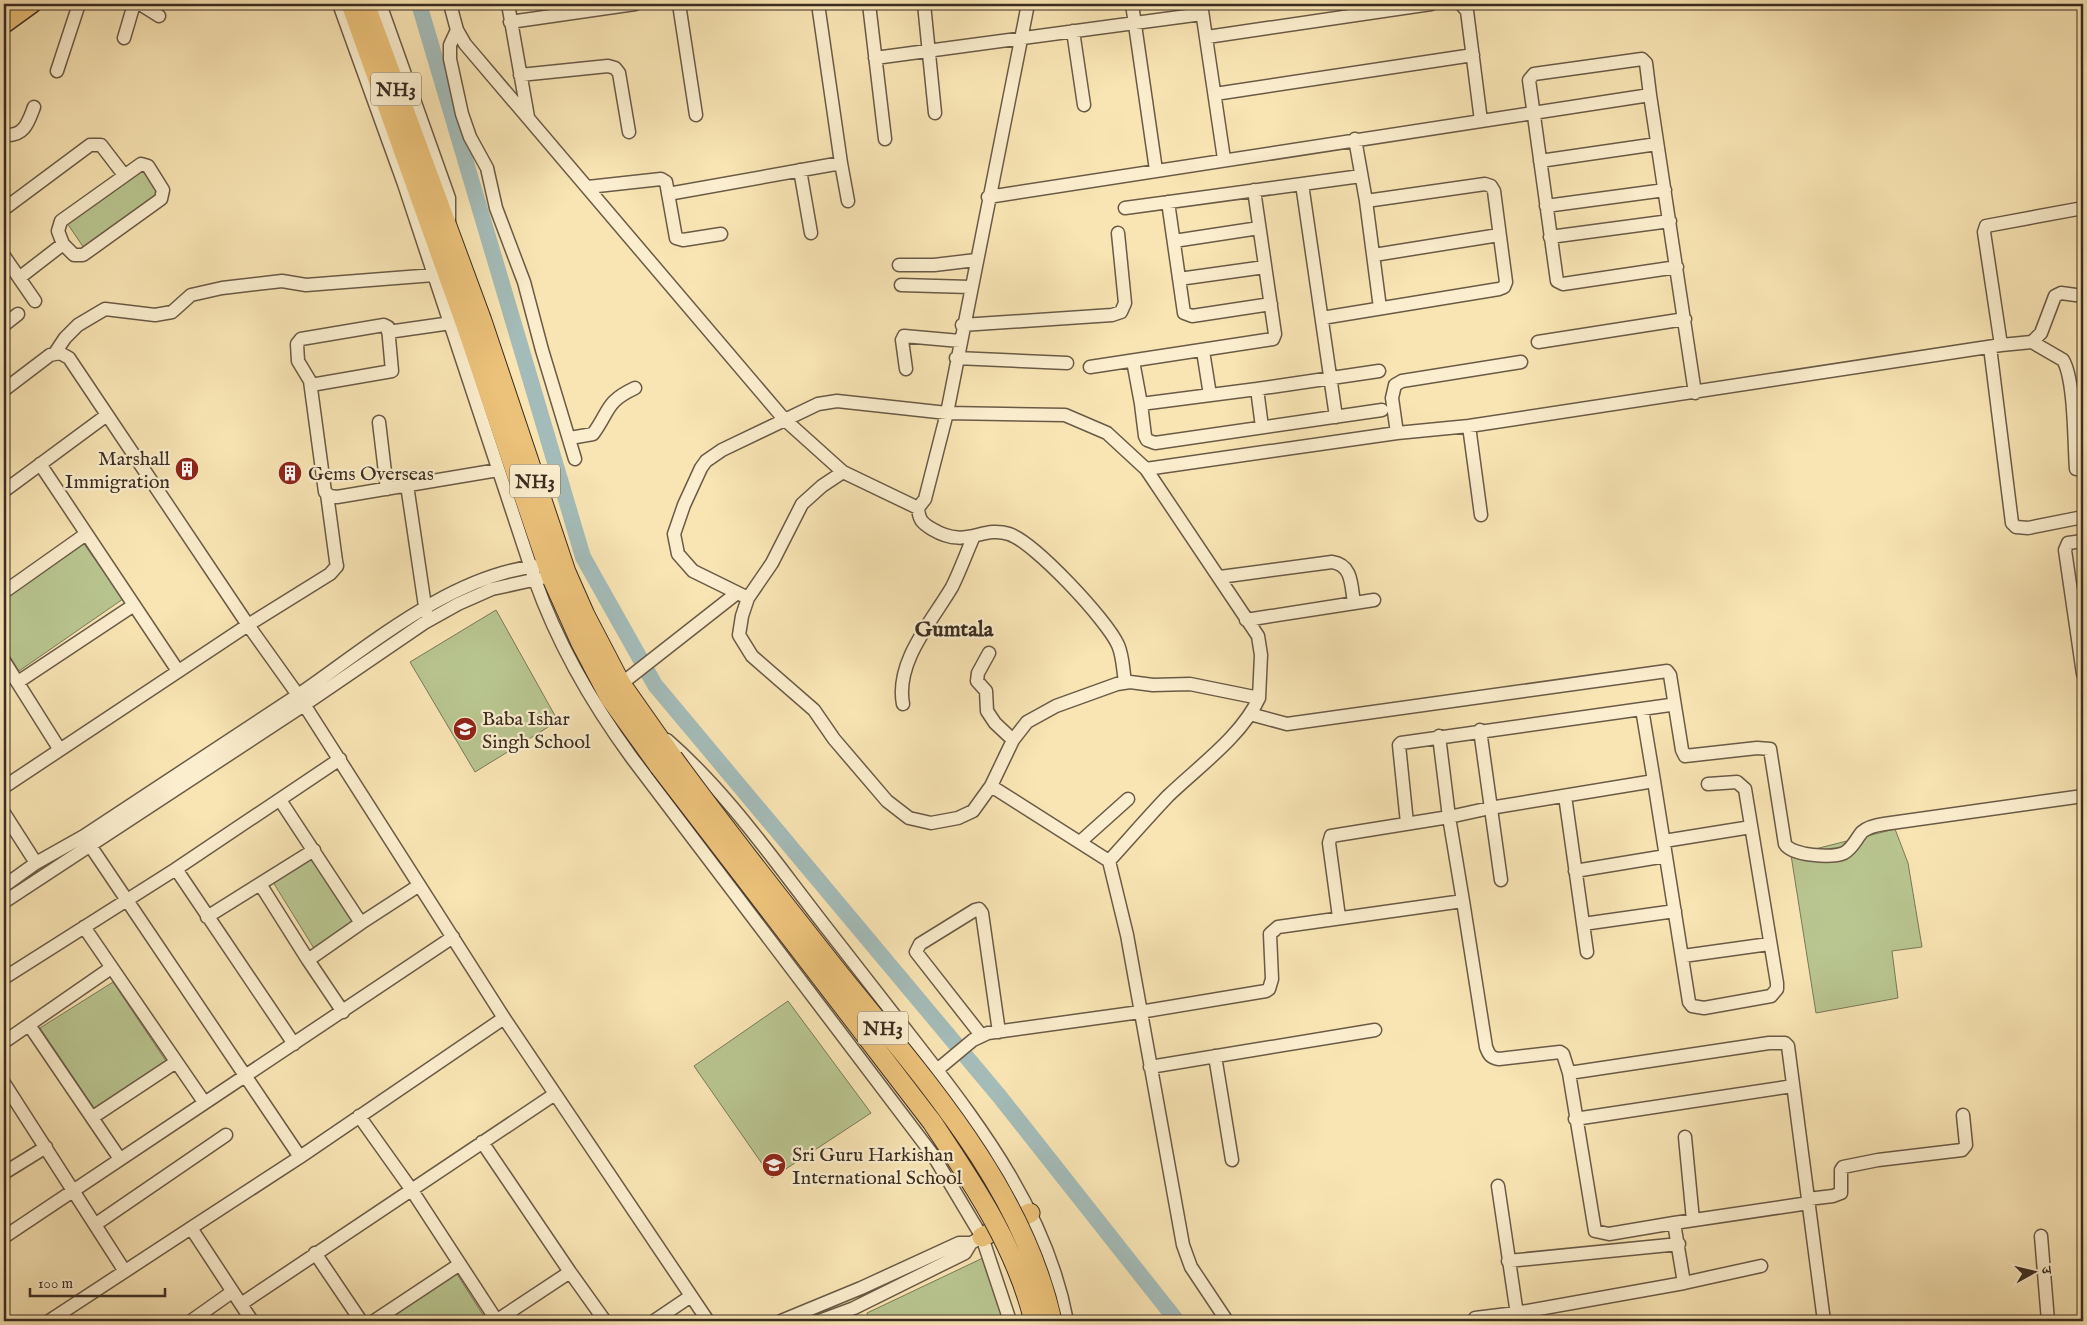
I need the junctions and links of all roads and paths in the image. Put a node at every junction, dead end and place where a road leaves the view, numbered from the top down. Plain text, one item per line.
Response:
1 (16, 4) edge
2 (33, 4) edge
3 (79, 4) edge
4 (134, 4) edge
5 (140, 4) edge
6 (339, 4) edge
7 (351, 4) edge
8 (365, 4) edge
9 (380, 4) edge
10 (450, 4) edge
11 (508, 4) edge
12 (634, 4) edge
13 (679, 4) edge
14 (818, 4) edge
15 (869, 4) edge
16 (924, 4) edge
17 (1028, 4) edge
18 (1132, 4) edge
19 (1431, 4) edge
20 (1461, 4) edge
21 (1202, 9) edge
22 (4, 12) edge
23 (158, 16) dead end
24 (510, 22) junction
25 (1135, 23) junction
26 (4, 25) edge
27 (457, 30) junction
28 (1073, 31) junction
29 (1207, 37) junction
30 (124, 38) dead end
31 (1020, 38) junction
32 (929, 52) junction
33 (1472, 55) junction
34 (875, 58) junction
35 (57, 70) dead end
36 (520, 75) junction
37 (1215, 94) junction
38 (1650, 95) junction
39 (1084, 105) dead end
40 (34, 107) dead end
41 (935, 113) dead end
42 (1533, 113) junction
43 (696, 115) dead end
44 (528, 117) junction
45 (1481, 121) junction
46 (629, 132) dead end
47 (4, 136) edge
48 (885, 139) dead end
49 (1354, 139) junction
50 (1657, 144) junction
51 (1224, 159) junction
52 (1540, 161) junction
53 (841, 163) junction
54 (800, 170) junction
55 (1156, 170) junction
56 (124, 175) junction
57 (1361, 176) junction
58 (1302, 184) junction
59 (588, 187) junction
60 (1254, 190) junction
61 (1665, 190) junction
62 (668, 194) junction
63 (988, 197) junction
64 (848, 201) dead end
65 (1366, 201) junction
66 (1168, 202) junction
67 (1546, 206) junction
68 (1125, 208) dead end
69 (2083, 208) edge
70 (4, 209) edge
71 (1670, 221) junction
72 (1260, 228) junction
73 (449, 232) junction
74 (811, 233) dead end
75 (1118, 233) dead end
76 (722, 234) dead end
77 (1499, 235) junction
78 (1550, 238) junction
79 (1174, 241) junction
80 (63, 244) junction
81 (432, 249) junction
82 (1374, 255) junction
83 (4, 256) edge
84 (976, 260) junction
85 (899, 265) dead end
86 (1265, 267) junction
87 (1677, 267) junction
88 (434, 275) junction
89 (19, 278) junction
90 (1179, 279) junction
91 (901, 285) dead end
92 (970, 287) junction
93 (2083, 296) edge
94 (36, 300) dead end
95 (1271, 304) junction
96 (1380, 308) junction
97 (18, 314) dead end
98 (1322, 318) junction
99 (1685, 319) junction
100 (451, 323) junction
101 (4, 325) edge
102 (962, 325) junction
103 (388, 332) junction
104 (960, 341) junction
105 (1538, 342) dead end
106 (2032, 342) junction
107 (1995, 346) junction
108 (1203, 351) junction
109 (55, 353) junction
110 (956, 358) junction
111 (1133, 361) junction
112 (1521, 362) dead end
113 (1067, 363) dead end
114 (1090, 367) dead end
115 (906, 369) dead end
116 (1380, 371) dead end
117 (1330, 378) junction
118 (311, 385) junction
119 (635, 388) dead end
120 (1257, 389) junction
121 (4, 390) edge
122 (1695, 392) junction
123 (1210, 395) junction
124 (1141, 404) junction
125 (1382, 410) dead end
126 (947, 413) junction
127 (107, 415) junction
128 (1336, 416) junction
129 (784, 419) junction
130 (378, 422) dead end
131 (1469, 426) junction
132 (1262, 427) junction
133 (1397, 434) junction
134 (570, 438) junction
135 (575, 459) dead end
136 (40, 464) junction
137 (1146, 469) junction
138 (2076, 469) dead end
139 (498, 470) junction
140 (843, 472) junction
141 (407, 485) junction
142 (387, 489) junction
143 (4, 491) edge
144 (327, 494) junction
145 (918, 508) junction
146 (1481, 515) dead end
147 (2083, 517) edge
148 (86, 534) junction
149 (973, 538) junction
150 (2083, 540) edge
151 (549, 570) junction
152 (1220, 578) junction
153 (4, 592) edge
154 (742, 596) junction
155 (1374, 600) dead end
156 (1354, 604) junction
157 (134, 605) junction
158 (427, 614) junction
159 (1246, 620) junction
160 (248, 625) junction
161 (989, 653) dead end
162 (4, 661) edge
163 (178, 672) junction
164 (2083, 674) edge
165 (628, 679) junction
166 (18, 682) junction
167 (1125, 682) junction
168 (1259, 698) junction
169 (301, 700) junction
170 (903, 704) dead end
171 (1670, 705) dead end
172 (1642, 709) junction
173 (1250, 714) junction
174 (637, 724) junction
175 (1480, 730) junction
176 (1439, 736) junction
177 (1013, 740) junction
178 (60, 750) junction
179 (340, 759) junction
180 (666, 762) junction
181 (1654, 781) junction
182 (1708, 784) dead end
183 (991, 786) junction
184 (4, 787) edge
185 (1565, 796) junction
186 (2083, 796) edge
187 (1128, 799) dead end
188 (280, 800) junction
189 (1490, 808) junction
190 (4, 813) edge
191 (1449, 817) junction
192 (1407, 823) junction
193 (1751, 827) junction
194 (87, 841) junction
195 (1664, 841) junction
196 (1080, 842) junction
197 (314, 850) junction
198 (1666, 856) junction
199 (1110, 862) junction
200 (36, 863) junction
201 (176, 869) junction
202 (1575, 870) junction
203 (1501, 880) dead end
204 (260, 884) junction
205 (4, 886) edge
206 (418, 886) junction
207 (126, 900) junction
208 (1463, 901) junction
209 (4, 902) edge
210 (1675, 911) junction
211 (207, 917) junction
212 (1339, 917) junction
213 (361, 923) junction
214 (1583, 924) junction
215 (84, 927) junction
216 (453, 937) junction
217 (1769, 944) junction
218 (1587, 952) dead end
219 (1682, 956) junction
220 (308, 960) junction
221 (111, 968) junction
222 (4, 978) edge
223 (343, 1012) junction
224 (1140, 1012) junction
225 (504, 1018) junction
226 (29, 1025) junction
227 (1375, 1030) dead end
228 (999, 1032) junction
229 (977, 1038) junction
230 (4, 1042) edge
231 (294, 1044) junction
232 (1215, 1056) junction
233 (176, 1062) junction
234 (1150, 1067) junction
235 (937, 1070) junction
236 (1568, 1072) junction
237 (246, 1077) junction
238 (4, 1083) edge
239 (1793, 1086) junction
240 (555, 1094) junction
241 (204, 1102) junction
242 (1963, 1115) dead end
243 (359, 1116) junction
244 (93, 1117) junction
245 (1575, 1119) junction
246 (226, 1135) dead end
247 (1685, 1137) dead end
248 (482, 1142) junction
249 (46, 1147) junction
250 (300, 1157) junction
251 (120, 1159) junction
252 (1232, 1160) dead end
253 (4, 1173) edge
254 (1498, 1186) dead end
255 (410, 1189) junction
256 (74, 1190) junction
257 (1808, 1201) junction
258 (1030, 1213) junction
259 (1693, 1220) junction
260 (1674, 1223) junction
261 (96, 1224) junction
262 (191, 1228) junction
263 (2041, 1236) dead end
264 (4, 1237) edge
265 (976, 1240) junction
266 (1678, 1244) junction
267 (315, 1253) junction
268 (1508, 1261) junction
269 (460, 1264) junction
270 (1761, 1266) dead end
271 (124, 1270) junction
272 (570, 1272) junction
273 (1684, 1284) junction
274 (232, 1292) junction
275 (691, 1296) junction
276 (241, 1304) junction
277 (1517, 1317) edge
278 (1475, 1318) dead end
279 (49, 1321) edge
280 (190, 1321) edge
281 (252, 1321) edge
282 (361, 1321) edge
283 (374, 1321) edge
284 (496, 1321) edge
285 (605, 1321) edge
286 (654, 1321) edge
287 (708, 1321) edge
288 (781, 1321) edge
289 (819, 1321) edge
290 (1010, 1321) edge
291 (1034, 1321) edge
292 (1052, 1321) edge
293 (1067, 1321) edge
294 (1227, 1321) edge
295 (1824, 1321) edge
296 (2048, 1321) edge

1 - 22 highway
2 - 26 main road
3 - 35 street
4 - 30 street
5 - 23 street
6 - 81 street
7 - 81 highway, NH3
8 - 73 highway, NH3
9 - 73 street
10 - 27 street
11 - 24 street
12 - 24 street
13 - 43 street
14 - 53 street
15 - 34 street
16 - 32 street
17 - 31 street
18 - 25 street
19 - 29 street
20 - 33 street
21 - 25 street
21 - 29 street
24 - 36 street
25 - 28 street
25 - 55 street
27 - 44 street
27 - 134 street
28 - 31 street
28 - 39 street
29 - 37 street
31 - 32 street
31 - 63 street
32 - 34 street
32 - 41 street
33 - 37 street
33 - 45 street
34 - 48 street
36 - 44 street
36 - 46 street
37 - 51 street
38 - 42 street
38 - 42 street
38 - 50 street
40 - 47 street
42 - 45 street
42 - 52 street
44 - 59 street
45 - 49 street
49 - 51 street
49 - 57 street
50 - 52 street
50 - 61 street
51 - 55 street
52 - 67 street
53 - 54 street
53 - 64 street
54 - 62 street
54 - 74 street
55 - 63 street
56 - 70 street
56 - 80 street
56 - 80 street
57 - 58 street
57 - 65 street
58 - 60 street
58 - 98 street
59 - 62 street
59 - 129 street
60 - 66 street
60 - 72 street
61 - 67 street
61 - 71 street
62 - 76 street
63 - 84 street
65 - 77 street
65 - 82 street
66 - 68 street
66 - 79 street
67 - 78 street
69 - 107 street
71 - 78 street
71 - 87 street
72 - 79 street
72 - 86 street
73 - 151 highway, NH3
75 - 102 street
77 - 82 street
77 - 96 street
78 - 87 street
79 - 90 street
80 - 89 street
81 - 88 street
81 - 151 highway, NH3
82 - 96 street
83 - 89 street
84 - 85 street
84 - 92 street
86 - 90 street
86 - 95 street
87 - 99 street
88 - 100 street
88 - 109 street
89 - 94 street
90 - 95 street
91 - 92 street
92 - 102 street
93 - 106 street
95 - 108 street
96 - 98 street
97 - 101 street
98 - 117 street
99 - 105 street
99 - 122 street
100 - 103 street
100 - 139 street
102 - 104 street
103 - 118 street
103 - 118 street
104 - 110 street
104 - 115 street
106 - 107 street
106 - 138 street
107 - 122 street
107 - 147 street
108 - 111 street
108 - 123 street
109 - 121 street
109 - 127 street
110 - 113 street
110 - 126 street
111 - 114 street
111 - 124 street
112 - 133 street
116 - 117 street
117 - 120 street
117 - 128 street
118 - 144 street
119 - 134 street
120 - 123 street
120 - 132 street
122 - 131 street
123 - 124 street
124 - 132 street
125 - 128 street
126 - 129 street
126 - 137 street
126 - 145 street
127 - 136 street
127 - 160 street
128 - 132 street
129 - 140 street
129 - 154 street
130 - 142 street
131 - 133 street
131 - 146 street
133 - 137 street
134 - 135 street
136 - 143 street
136 - 148 street
137 - 152 street
139 - 141 street
139 - 151 street
140 - 145 street
140 - 154 street
141 - 142 street
141 - 158 street
142 - 144 street
144 - 160 street
145 - 149 street
148 - 153 street
148 - 157 street
149 - 167 street
149 - 170 street
150 - 164 street
151 - 158 street
151 - 165 highway, NH3
151 - 174 highway, NH3
151 - 265 street
152 - 156 street
152 - 159 street
154 - 165 street
154 - 183 street
155 - 156 street
156 - 159 street
157 - 163 street
157 - 166 street
158 - 169 street
159 - 168 street
160 - 163 street
160 - 169 street
161 - 177 street
162 - 166 street
163 - 178 street
165 - 174 highway, NH3
166 - 178 street
167 - 168 street
167 - 177 street
168 - 173 street
169 - 179 street
169 - 194 street
171 - 172 street
172 - 175 street
172 - 181 street
173 - 186 street
173 - 199 street
174 - 180 highway, NH3
174 - 235 street
175 - 176 street
175 - 189 street
176 - 191 street
176 - 192 street
177 - 183 street
178 - 184 street
179 - 188 street
179 - 206 street
180 - 291 highway, NH3, bridge
180 - 292 highway, NH3, bridge
181 - 185 street
181 - 195 street
182 - 193 street
183 - 196 street
185 - 189 street
185 - 202 street
187 - 196 street
188 - 197 street
188 - 201 street
189 - 191 street
189 - 203 street
190 - 200 street
191 - 192 street
191 - 208 street
192 - 212 street
193 - 195 street
193 - 217 street
194 - 200 street
194 - 207 street
194 - 209 street
195 - 198 street
196 - 199 street
197 - 204 street
197 - 213 street
198 - 202 street
198 - 210 street
199 - 224 street
200 - 205 street
201 - 207 street
201 - 211 street
202 - 214 street
204 - 211 street
204 - 220 street
206 - 213 street
206 - 216 street
207 - 215 street
207 - 237 street
208 - 212 street
208 - 236 street
210 - 214 street
210 - 219 street
211 - 231 street
212 - 224 street
213 - 220 street
214 - 218 street
215 - 221 street
215 - 222 street
216 - 223 street
216 - 225 street
217 - 219 street
217 - 219 street
220 - 223 street
221 - 226 street
221 - 233 street
223 - 231 street
224 - 228 street
224 - 234 street
225 - 240 street
225 - 243 street
226 - 230 street
226 - 244 street
227 - 232 street
228 - 229 street
228 - 229 street
229 - 235 street
231 - 237 street
232 - 234 street
232 - 252 street
233 - 241 street
233 - 244 street
234 - 294 street
235 - 258 street
236 - 239 street
236 - 245 street
237 - 241 street
237 - 250 street
238 - 249 street
239 - 245 street
239 - 257 street
240 - 248 street
240 - 275 street
241 - 251 street
242 - 257 street
243 - 250 street
243 - 255 street
244 - 251 street
245 - 260 street
246 - 261 street
247 - 259 street
248 - 255 street
248 - 272 street
249 - 253 street
249 - 256 street
250 - 262 street
251 - 256 street
254 - 268 street
255 - 267 street
255 - 269 street
256 - 261 street
256 - 264 street
257 - 259 street
257 - 295 street
258 - 265 highway
258 - 293 street
259 - 260 street
260 - 266 street
261 - 271 street
262 - 271 street
262 - 274 street
263 - 296 street
265 - 288 street
265 - 289 street
265 - 290 street
266 - 268 street
266 - 273 street
267 - 276 street
267 - 282 street
268 - 277 street
269 - 283 street
269 - 284 street
270 - 273 street
271 - 279 street
272 - 284 street
272 - 285 street
273 - 277 street
274 - 276 street
274 - 280 street
275 - 286 street
275 - 287 street
276 - 281 street
277 - 278 street

